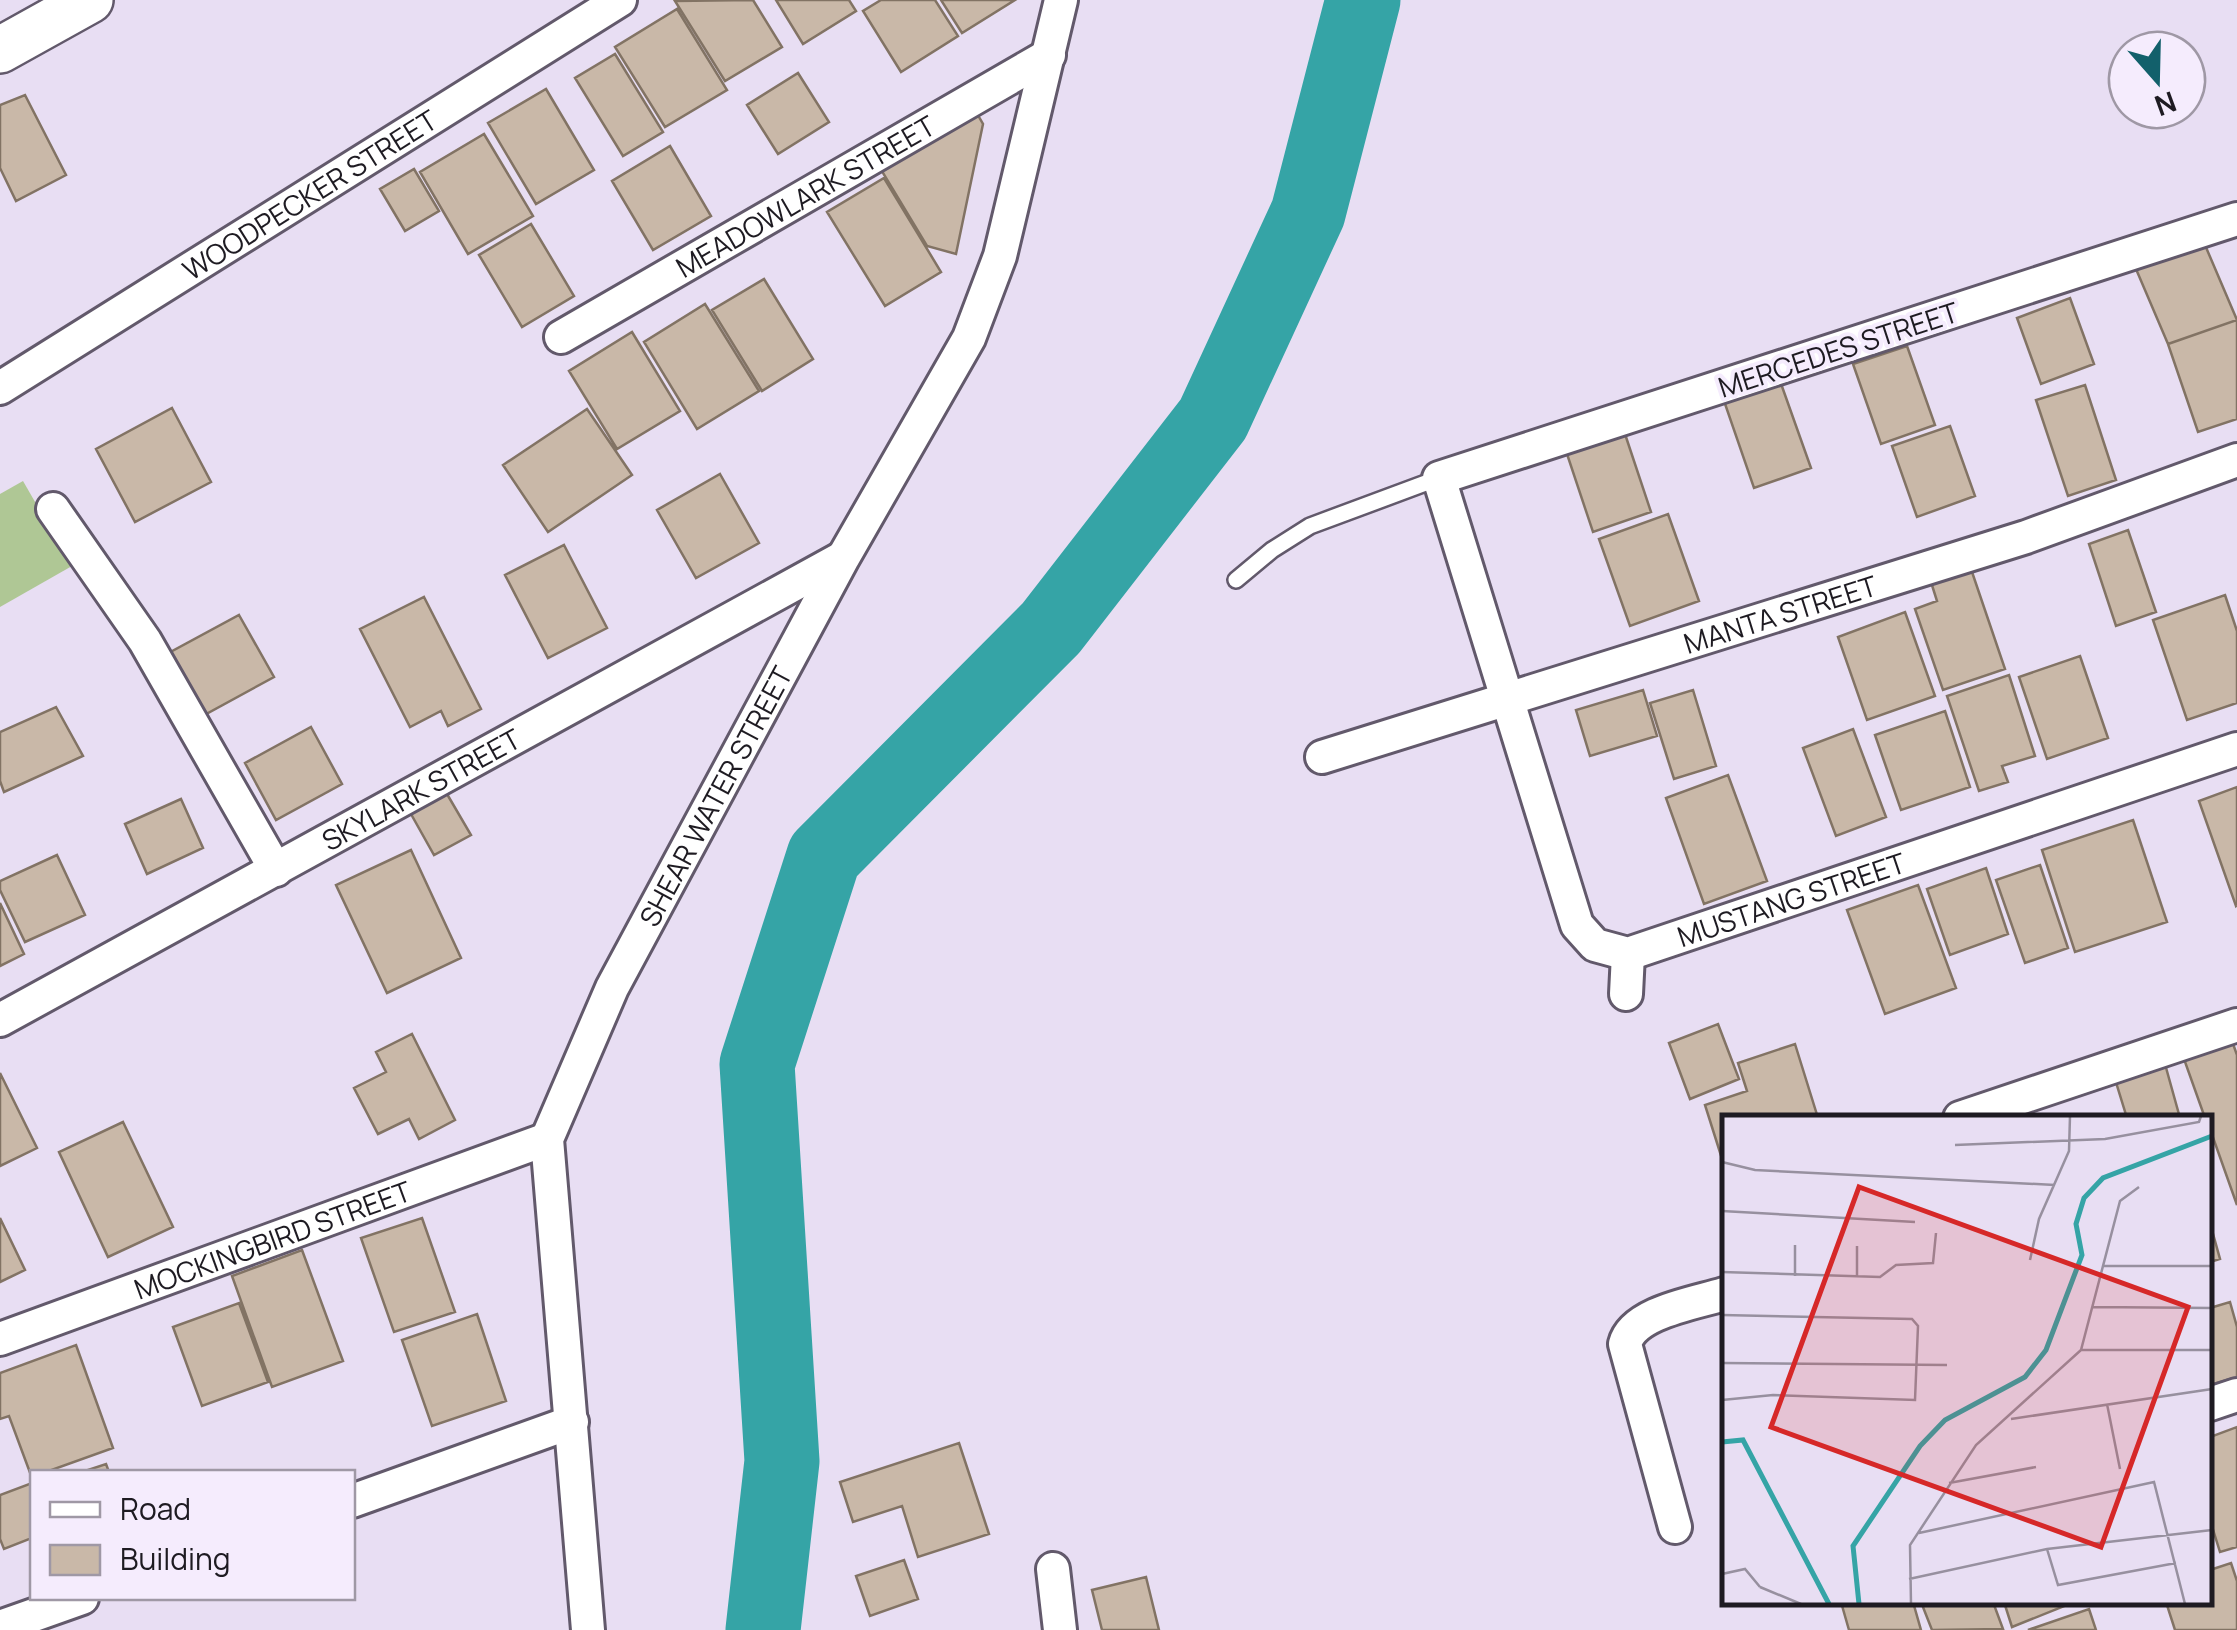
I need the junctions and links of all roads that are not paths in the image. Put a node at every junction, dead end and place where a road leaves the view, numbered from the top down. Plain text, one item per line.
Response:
1 (90, 0) edge
2 (620, 0) edge
3 (1061, 0) edge
4 (0, 50) edge
5 (1050, 55) junction
6 (2237, 219) edge
7 (561, 337) dead end
8 (0, 388) edge
9 (2237, 460) edge
10 (1438, 478) junction
11 (53, 510) dead end
12 (844, 558) junction
13 (1236, 580) dead end
14 (1510, 699) junction
15 (2237, 749) edge
16 (1322, 757) dead end
17 (276, 870) junction
18 (1628, 954) junction
19 (1626, 994) dead end
20 (0, 1020) edge
21 (2237, 1025) edge
22 (2058, 1102) edge
23 (1978, 1115) edge
24 (547, 1139) junction
25 (1722, 1295) edge
26 (0, 1339) edge
27 (2237, 1395) edge
28 (2212, 1403) edge
29 (572, 1422) junction
30 (355, 1500) edge
31 (1675, 1527) dead end
32 (1053, 1569) dead end
33 (76, 1600) edge
34 (0, 1627) edge
35 (588, 1630) edge
36 (1060, 1630) edge

1 - 4 street
2 - 8 street, WOODPECKER STREET
3 - 5 street, SHEAR WATER STREET
5 - 7 street, MEADOWLARK STREET
5 - 12 street, SHEAR WATER STREET
6 - 10 street, MERCEDES STREET
9 - 14 street, MANTA STREET
10 - 13 lane
10 - 14 street
11 - 17 street
12 - 17 street, SKYLARK STREET
12 - 24 street, SHEAR WATER STREET
14 - 16 street, MANTA STREET
14 - 18 street
15 - 18 street, MUSTANG STREET
17 - 20 street, SKYLARK STREET
18 - 19 street
21 - 22 street
22 - 23 street
24 - 26 street, MOCKINGBIRD STREET
24 - 29 street, SHEAR WATER STREET
25 - 31 street
27 - 28 street
29 - 30 street
29 - 35 street, SHEAR WATER STREET
32 - 36 street
33 - 34 street

